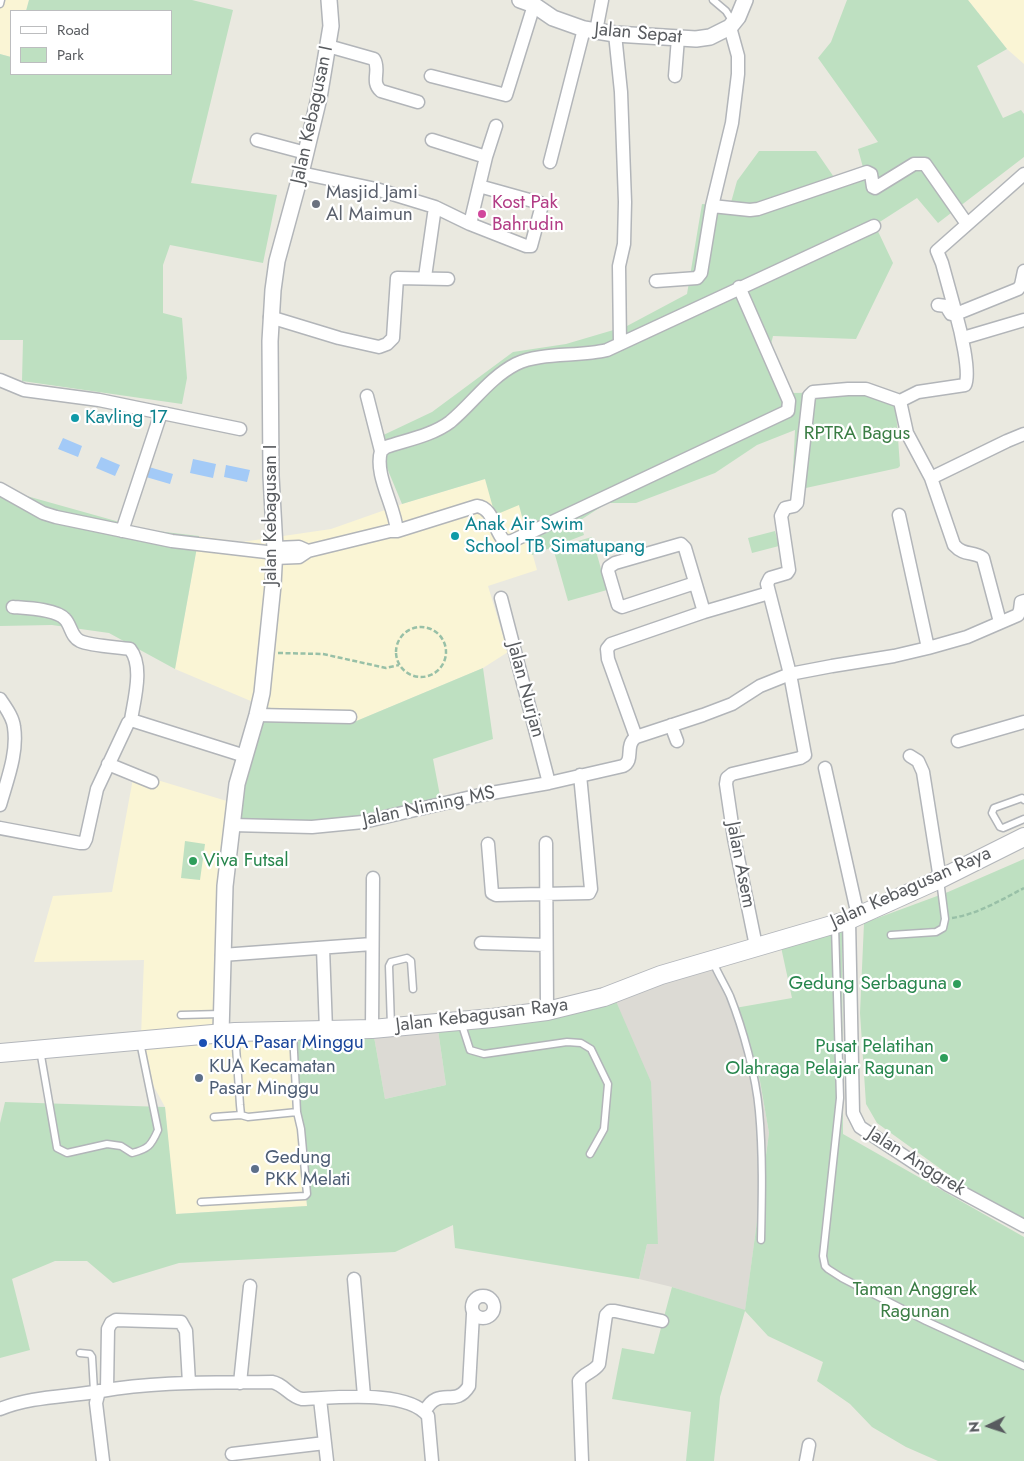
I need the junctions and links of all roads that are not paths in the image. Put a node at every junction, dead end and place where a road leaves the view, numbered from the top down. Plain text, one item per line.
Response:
1 (1, 0) edge
2 (329, 0) edge
3 (602, 0) edge
4 (713, 0) edge
5 (744, 0) edge
6 (527, 2) edge
7 (0, 4) edge
8 (732, 25) junction
9 (590, 30) junction
10 (615, 34) junction
11 (678, 38) junction
12 (328, 46) junction
13 (431, 76) dead end
14 (675, 76) dead end
15 (418, 102) dead end
16 (496, 126) dead end
17 (257, 140) dead end
18 (432, 140) dead end
19 (306, 153) junction
20 (486, 157) junction
21 (550, 162) dead end
22 (301, 174) junction
23 (1024, 174) edge
24 (479, 186) junction
25 (712, 206) junction
26 (435, 207) junction
27 (470, 224) junction
28 (967, 224) junction
29 (874, 226) dead end
30 (1024, 271) edge
31 (425, 277) junction
32 (448, 279) dead end
33 (656, 281) dead end
34 (739, 287) junction
35 (938, 305) dead end
36 (956, 314) junction
37 (270, 317) junction
38 (1024, 320) edge
39 (962, 338) junction
40 (620, 344) junction
41 (0, 380) edge
42 (367, 396) dead end
43 (900, 401) junction
44 (160, 413) junction
45 (240, 429) dead end
46 (1024, 434) edge
47 (381, 451) junction
48 (931, 478) junction
49 (0, 489) edge
50 (899, 515) dead end
51 (122, 531) junction
52 (397, 531) junction
53 (274, 555) junction
54 (695, 583) junction
55 (769, 593) junction
56 (500, 598) dead end
57 (1024, 601) edge
58 (13, 607) dead end
59 (704, 612) junction
60 (1000, 622) junction
61 (928, 648) junction
62 (790, 674) junction
63 (0, 699) edge
64 (258, 715) junction
65 (350, 717) dead end
66 (132, 720) junction
67 (671, 725) junction
68 (1023, 725) edge
69 (636, 737) junction
70 (677, 741) dead end
71 (958, 741) dead end
72 (245, 756) junction
73 (910, 756) dead end
74 (108, 764) junction
75 (825, 768) dead end
76 (580, 775) junction
77 (152, 782) dead end
78 (549, 782) junction
79 (1024, 800) edge
80 (0, 805) edge
81 (1024, 819) edge
82 (232, 825) junction
83 (0, 828) edge
84 (1024, 837) edge
85 (546, 843) dead end
86 (488, 844) dead end
87 (373, 878) dead end
88 (940, 878) junction
89 (546, 894) junction
90 (847, 920) junction
91 (891, 934) dead end
92 (482, 943) dead end
93 (372, 944) junction
94 (546, 944) junction
95 (756, 946) junction
96 (323, 948) junction
97 (222, 955) junction
98 (712, 959) junction
99 (413, 988) dead end
100 (547, 1011) junction
101 (221, 1014) junction
102 (181, 1015) dead end
103 (461, 1021) junction
104 (391, 1027) junction
105 (372, 1029) junction
106 (326, 1030) junction
107 (293, 1031) junction
108 (228, 1032) junction
109 (140, 1040) junction
110 (40, 1050) junction
111 (0, 1053) edge
112 (297, 1112) junction
113 (242, 1115) junction
114 (214, 1117) dead end
115 (590, 1154) dead end
116 (201, 1202) dead end
117 (1024, 1226) edge
118 (761, 1240) dead end
119 (354, 1279) dead end
120 (250, 1286) dead end
121 (473, 1314) dead end
122 (662, 1321) dead end
123 (80, 1353) dead end
124 (1024, 1366) edge
125 (189, 1383) junction
126 (240, 1383) junction
127 (100, 1390) junction
128 (364, 1396) junction
129 (320, 1399) junction
130 (0, 1409) edge
131 (425, 1411) junction
132 (325, 1443) junction
133 (809, 1445) dead end
134 (232, 1454) dead end
135 (257, 1456) edge
136 (103, 1461) edge
137 (327, 1461) edge
138 (432, 1461) edge
139 (582, 1461) edge
140 (806, 1461) edge

1 - 7 lane
2 - 12 street, Jalan Kebagusan I
3 - 9 street
4 - 8 lane
5 - 8 street
6 - 9 street, Jalan Sepat
6 - 13 street
8 - 11 street, Jalan Sepat
8 - 25 street
9 - 10 street, Jalan Sepat
9 - 21 street
10 - 11 street, Jalan Sepat
10 - 40 street
11 - 14 street
12 - 15 street
12 - 19 street, Jalan Kebagusan I
16 - 20 street
17 - 19 street
18 - 20 street
19 - 22 street, Jalan Kebagusan I
20 - 24 street
22 - 26 street
22 - 37 street, Jalan Kebagusan I
23 - 28 street
24 - 27 street
24 - 27 street
25 - 28 street
25 - 33 street
26 - 27 street
26 - 31 street
28 - 36 street
29 - 34 street
30 - 36 street
31 - 32 street
31 - 37 street
34 - 40 street
34 - 52 street
35 - 36 street
36 - 39 street
37 - 53 street, Jalan Kebagusan I
38 - 39 street
39 - 43 street
40 - 47 street
41 - 44 street
42 - 47 street
43 - 48 street
43 - 55 street
44 - 45 street
44 - 51 street
46 - 48 street
47 - 52 street
48 - 60 street
49 - 51 street
50 - 61 street
51 - 53 street
52 - 53 street
53 - 64 street, Jalan Kebagusan I
54 - 54 street
54 - 59 street
55 - 59 street
55 - 62 street
56 - 78 street, Jalan Nurjan
57 - 60 street
58 - 66 street
59 - 69 street
60 - 61 street
61 - 62 street
62 - 67 street
62 - 95 street, Jalan Asem
63 - 80 street
64 - 65 street
64 - 72 street, Jalan Kebagusan I
66 - 72 street
66 - 74 street
67 - 69 street
67 - 70 street
68 - 71 street
69 - 76 street, Jalan Niming MS
72 - 82 street, Jalan Kebagusan I
73 - 88 street
74 - 77 street
74 - 83 street
75 - 90 street, Jalan Anggrek
76 - 78 street, Jalan Niming MS
76 - 89 street
78 - 82 street, Jalan Niming MS
79 - 81 lane
82 - 97 street, Jalan Kebagusan I
84 - 88 main road, Jalan Kebagusan Raya
85 - 89 street
86 - 89 street
87 - 93 street
88 - 90 main road, Jalan Kebagusan Raya
88 - 91 lane
89 - 94 street
90 - 95 main road, Jalan Kebagusan Raya
90 - 117 street, Jalan Anggrek
90 - 124 lane
92 - 94 street
93 - 96 street
93 - 105 street
94 - 100 street
95 - 98 main road, Jalan Kebagusan Raya
96 - 97 street
96 - 106 street
97 - 101 street, Jalan Kebagusan I
98 - 100 main road, Jalan Kebagusan Raya
98 - 118 lane
99 - 104 lane
100 - 103 main road, Jalan Kebagusan Raya
101 - 102 lane
101 - 108 street, Jalan Kebagusan I
103 - 104 main road, Jalan Kebagusan Raya
103 - 115 lane
104 - 105 main road, Jalan Kebagusan Raya
105 - 106 main road, Jalan Kebagusan Raya
106 - 107 main road, Jalan Kebagusan Raya
107 - 108 main road, Jalan Kebagusan Raya
107 - 112 lane
108 - 109 main road, Jalan Kebagusan Raya
108 - 113 lane
109 - 110 main road, Jalan Kebagusan Raya
109 - 110 lane
110 - 111 main road, Jalan Kebagusan Raya
112 - 113 lane
112 - 116 lane
113 - 114 lane
119 - 128 street
120 - 126 street
121 - 131 street
122 - 139 street
123 - 127 lane
125 - 126 street
125 - 127 street
125 - 127 street
126 - 129 street
127 - 130 street
127 - 136 street
128 - 129 street
128 - 131 street
129 - 132 street
131 - 138 street
132 - 135 street
132 - 137 street
133 - 140 street
134 - 135 street

